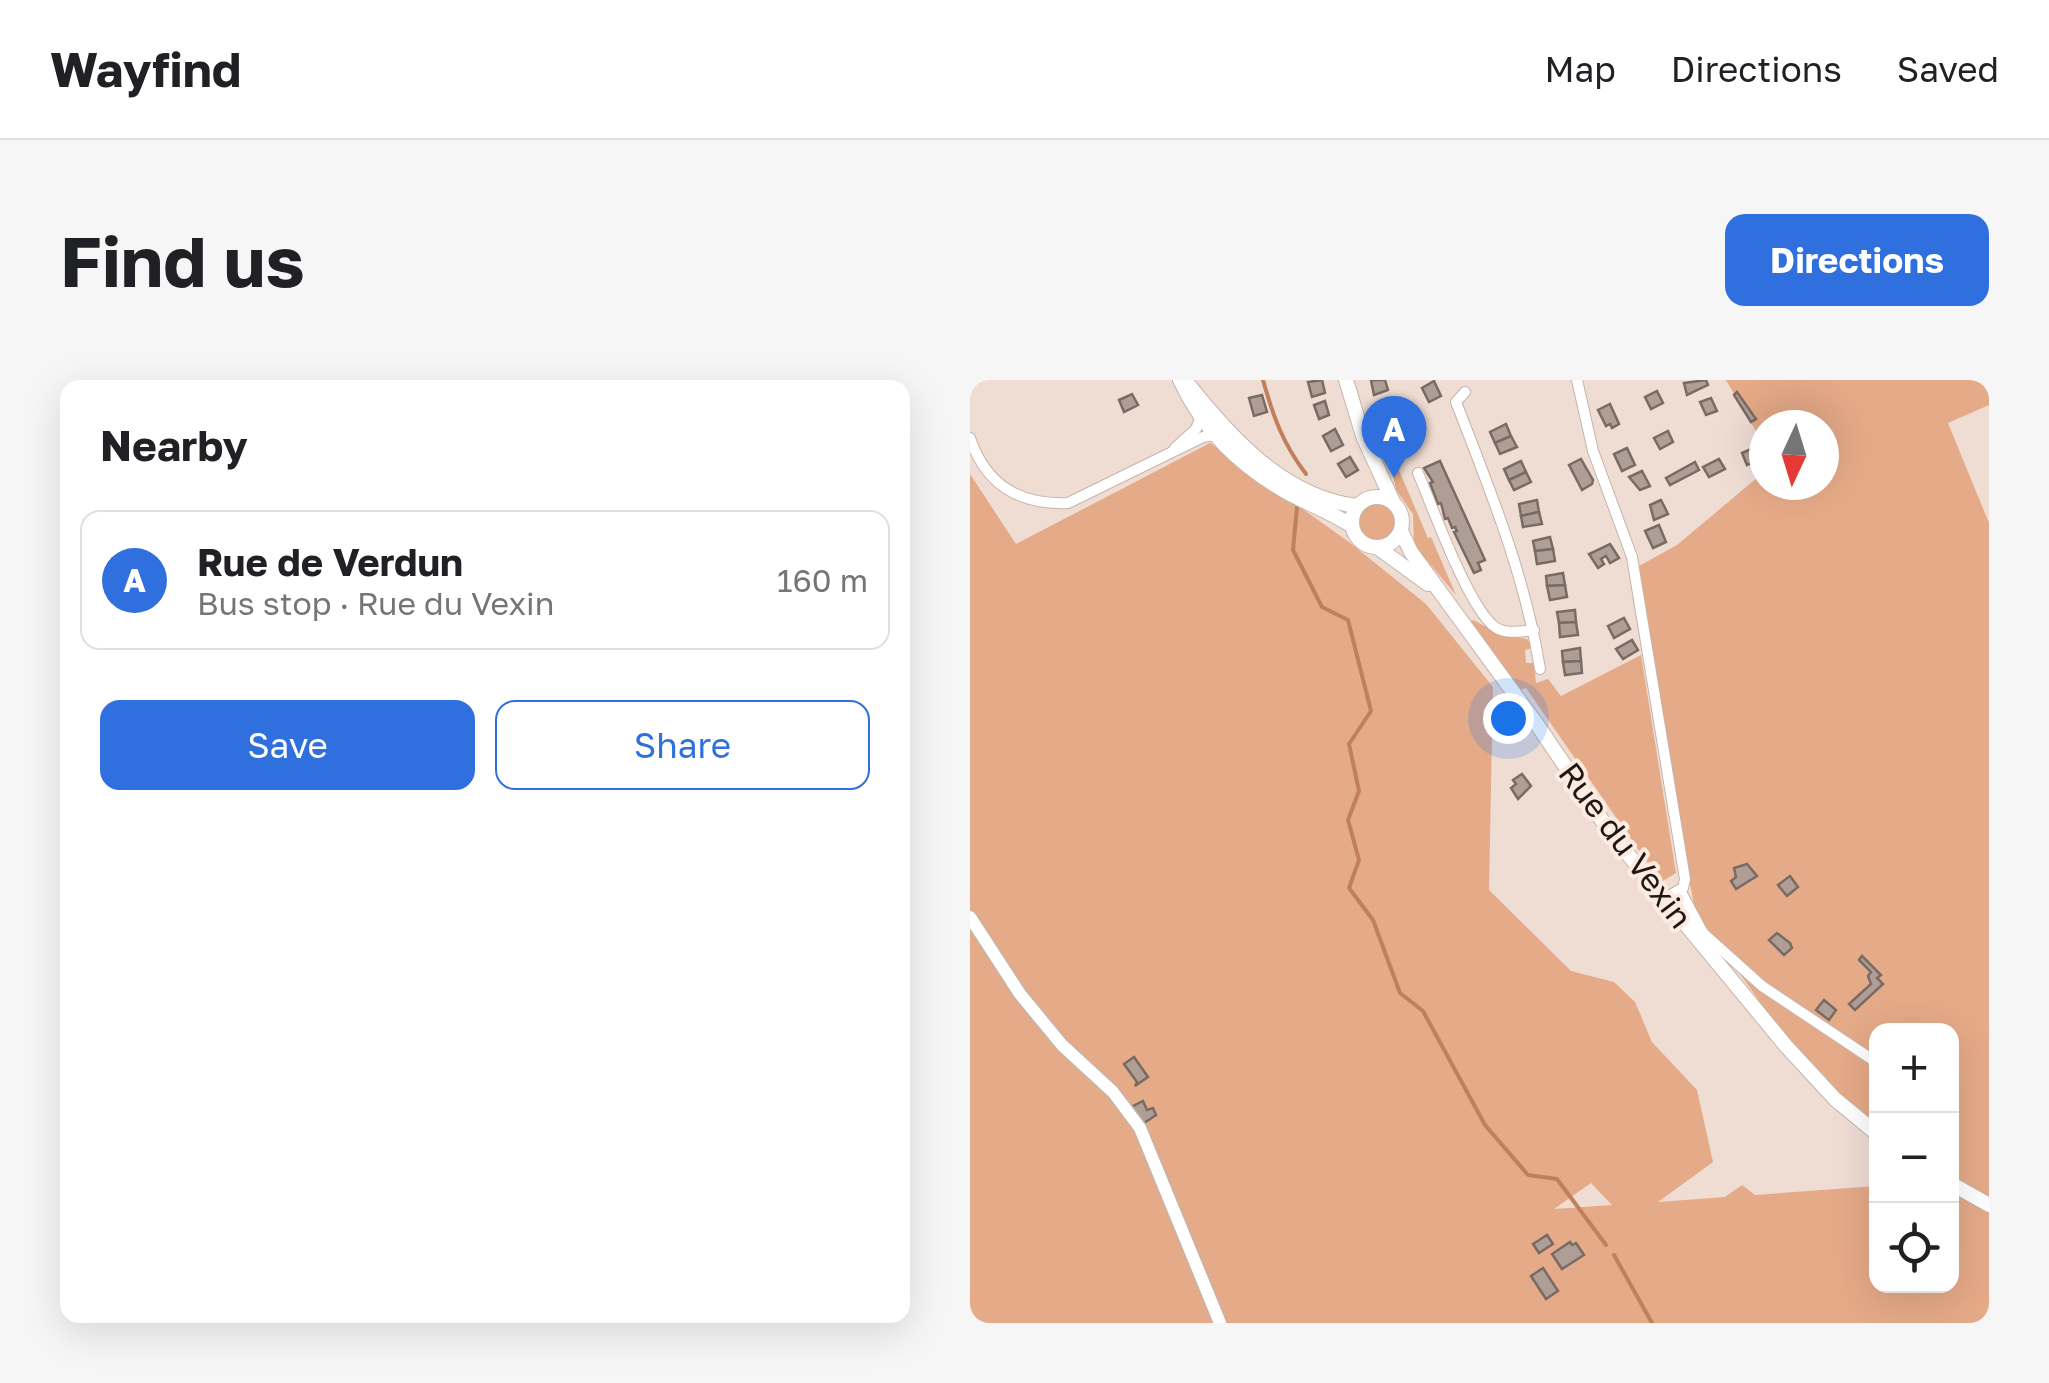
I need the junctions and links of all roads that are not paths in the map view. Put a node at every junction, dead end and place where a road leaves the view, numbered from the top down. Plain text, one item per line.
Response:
1 (1182, 380) edge
2 (1346, 380) edge
3 (1576, 380) edge
4 (1465, 392) dead end
5 (1200, 419) junction
6 (1212, 434) junction
7 (1231, 435) junction
8 (970, 438) edge
9 (1168, 457) junction
10 (1418, 473) dead end
11 (1378, 474) junction
12 (1363, 502) junction
13 (1394, 502) junction
14 (1352, 526) junction
15 (1401, 531) junction
16 (1377, 547) junction
17 (1478, 604) junction
18 (1452, 607) junction
19 (1486, 615) junction
20 (1534, 630) junction
21 (1540, 669) dead end
22 (1680, 890) junction
23 (1665, 898) junction
24 (970, 917) edge
25 (1708, 944) junction
26 (1869, 1057) edge
27 (1869, 1127) edge
28 (1959, 1188) edge
29 (1989, 1205) edge
30 (1220, 1323) edge

1 - 5 main road
1 - 7 main road
2 - 11 main road
3 - 22 street
4 - 20 street
5 - 6 main road
5 - 9 street
6 - 7 street
6 - 9 street
6 - 14 main road
7 - 12 main road
8 - 9 street
10 - 17 street
11 - 12 main road
11 - 13 main road
12 - 13 main road
12 - 14 main road
13 - 15 main road
14 - 16 main road
15 - 16 main road
15 - 18 main road, Rue du Vexin
16 - 18 main road
17 - 18 street
17 - 19 street
18 - 19 street
18 - 23 main road, Rue du Vexin
19 - 20 street
20 - 21 street
22 - 23 street
22 - 25 street
23 - 25 main road, Rue du Vexin
24 - 30 street
25 - 26 street
25 - 27 main road, Rue du Vexin
28 - 29 main road

